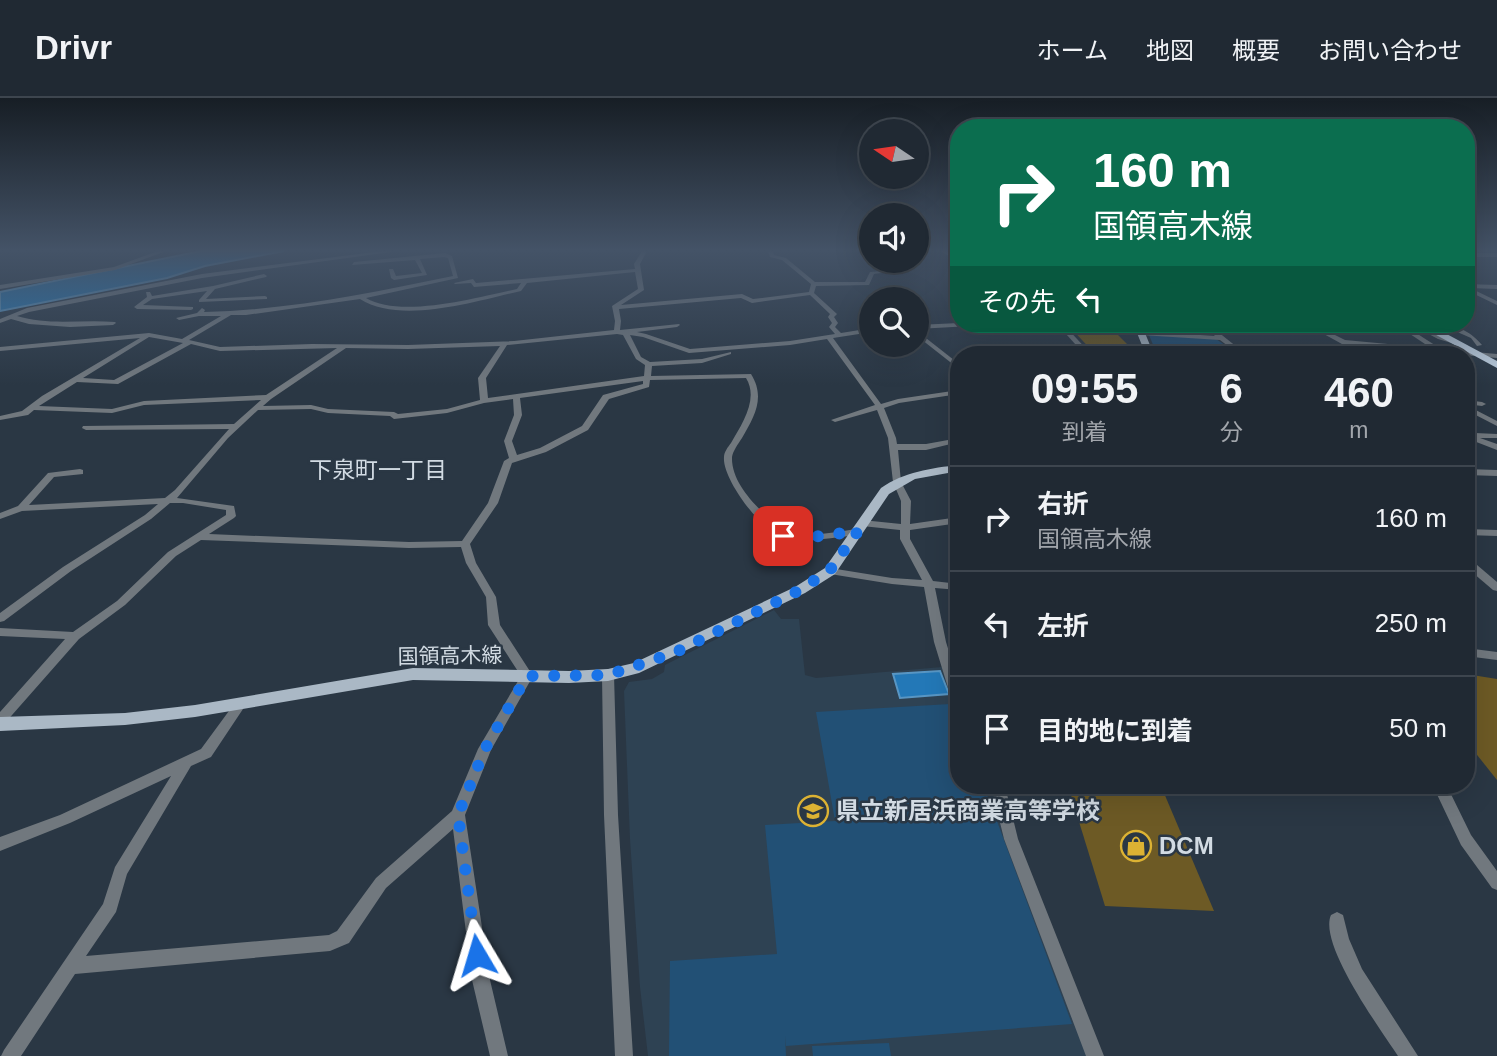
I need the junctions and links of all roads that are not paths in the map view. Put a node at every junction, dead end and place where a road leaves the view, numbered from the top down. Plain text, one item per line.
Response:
1 (101, 296) edge
2 (164, 296) edge
3 (206, 296) edge
4 (367, 296) edge
5 (488, 296) edge
6 (632, 296) edge
7 (791, 296) edge
8 (814, 296) edge
9 (1481, 296) edge
10 (361, 297) junction
11 (150, 298) joint
12 (265, 298) dead end
13 (1475, 298) edge
14 (1487, 299) junction
15 (1497, 301) edge
16 (615, 307) junction
17 (191, 308) dead end
18 (208, 310) junction
19 (12, 317) junction
20 (179, 318) dead end
21 (0, 321) edge
22 (113, 323) dead end
23 (677, 325) dead end
24 (950, 325) edge
25 (929, 326) edge
26 (621, 332) junction
27 (859, 332) edge
28 (1068, 333) edge
29 (1184, 333) edge
30 (1214, 333) edge
31 (1327, 333) edge
32 (1412, 333) edge
33 (1430, 333) edge
34 (1438, 333) edge
35 (1449, 333) edge
36 (1464, 333) edge
37 (838, 334) junction
38 (149, 335) junction
39 (829, 338) junction
40 (1219, 338) junction
41 (187, 341) junction
42 (929, 342) edge
43 (1455, 342) junction
44 (505, 343) junction
45 (1345, 343) junction
46 (345, 346) junction
47 (1080, 346) edge
48 (1231, 346) edge
49 (1347, 346) edge
50 (1350, 346) edge
51 (1381, 346) edge
52 (1433, 346) edge
53 (1468, 346) edge
54 (1472, 346) edge
55 (736, 348) junction
56 (0, 349) edge
57 (1477, 349) junction
58 (1497, 355) edge
59 (950, 360) edge
60 (649, 364) junction
61 (1497, 366) edge
62 (648, 378) junction
63 (77, 380) junction
64 (950, 394) edge
65 (516, 396) junction
66 (268, 397) junction
67 (484, 401) junction
68 (1475, 403) edge
69 (1482, 404) dead end
70 (880, 407) junction
71 (35, 408) junction
72 (255, 408) junction
73 (1475, 412) edge
74 (0, 418) edge
75 (835, 420) dead end
76 (1497, 424) edge
77 (236, 426) junction
78 (86, 428) dead end
79 (1475, 435) edge
80 (1497, 436) edge
81 (1475, 438) edge
82 (950, 442) edge
83 (895, 447) junction
84 (1497, 447) edge
85 (513, 457) junction
86 (950, 469) edge
87 (80, 472) dead end
88 (1475, 472) edge
89 (1497, 472) edge
90 (897, 482) junction
91 (169, 500) junction
92 (21, 508) junction
93 (0, 516) edge
94 (950, 521) edge
95 (860, 527) junction
96 (906, 528) junction
97 (1475, 532) edge
98 (1497, 533) edge
99 (203, 537) junction
100 (465, 544) junction
101 (1475, 569) edge
102 (830, 570) junction
103 (929, 584) junction
104 (950, 586) edge
105 (1497, 588) edge
106 (0, 618) edge
107 (0, 632) edge
108 (75, 636) junction
109 (1475, 653) edge
110 (1497, 656) edge
111 (608, 675) junction
112 (950, 675) edge
113 (527, 676) junction
114 (242, 703) junction
115 (0, 722) edge
116 (185, 764) junction
117 (1000, 794) edge
118 (1444, 794) edge
119 (458, 815) junction
120 (0, 844) edge
121 (1497, 883) edge
122 (1338, 920) dead end
123 (73, 966) junction
124 (10, 1056) edge
125 (499, 1056) edge
126 (624, 1056) edge
127 (1095, 1056) edge
128 (1409, 1056) edge

1 - 19 street
2 - 11 street
3 - 12 street
4 - 10 street
5 - 10 street
6 - 16 street
7 - 16 street
8 - 37 street
9 - 14 street
10 - 18 street
11 - 17 street
13 - 14 street
14 - 15 street
16 - 26 street
18 - 20 street
18 - 41 street
19 - 21 street
19 - 22 street
23 - 26 street
24 - 25 street
26 - 44 street
26 - 55 street
26 - 60 street
27 - 37 street
28 - 47 street
29 - 40 street
30 - 40 street
31 - 45 street
32 - 52 street
33 - 43 street
34 - 43 highway
35 - 54 highway
36 - 57 street
37 - 39 street
38 - 41 street
38 - 56 street
38 - 63 street
39 - 55 street
39 - 70 street
40 - 48 street
41 - 46 street
41 - 63 street
42 - 59 street
43 - 53 highway
44 - 46 street
44 - 67 street
45 - 49 street
45 - 50 street
45 - 51 street
46 - 66 street
55 - 60 street
57 - 58 highway
57 - 61 highway
60 - 62 street
62 - 65 street
62 - 85 street
62 - 95 street
63 - 71 street
64 - 70 street
65 - 67 street
65 - 85 street
66 - 71 street
66 - 72 street
67 - 72 street
68 - 69 street
70 - 75 street
70 - 83 street
71 - 74 street
72 - 77 street
73 - 76 street
77 - 78 street
77 - 91 street
79 - 80 street
81 - 84 street
82 - 83 street
83 - 90 street
85 - 100 street
86 - 90 main road, 国領高木線
87 - 92 street
88 - 89 street
90 - 95 main road, 国領高木線
90 - 96 street
91 - 92 street
91 - 99 street
91 - 106 street
92 - 93 street
94 - 96 street
95 - 96 street
95 - 102 main road, 国領高木線
96 - 103 street
97 - 98 street
99 - 100 street
99 - 108 street
100 - 113 street
101 - 105 street
102 - 103 street
102 - 111 main road, 国領高木線
103 - 104 street
103 - 112 street
107 - 108 street
108 - 115 street
109 - 110 street
111 - 113 main road, 国領高木線
111 - 126 street
113 - 114 main road, 国領高木線
113 - 119 street
114 - 115 main road, 国領高木線
114 - 116 street
116 - 120 street
116 - 123 street
117 - 127 street
118 - 121 street
119 - 123 street
119 - 125 street
122 - 128 street
123 - 124 street

